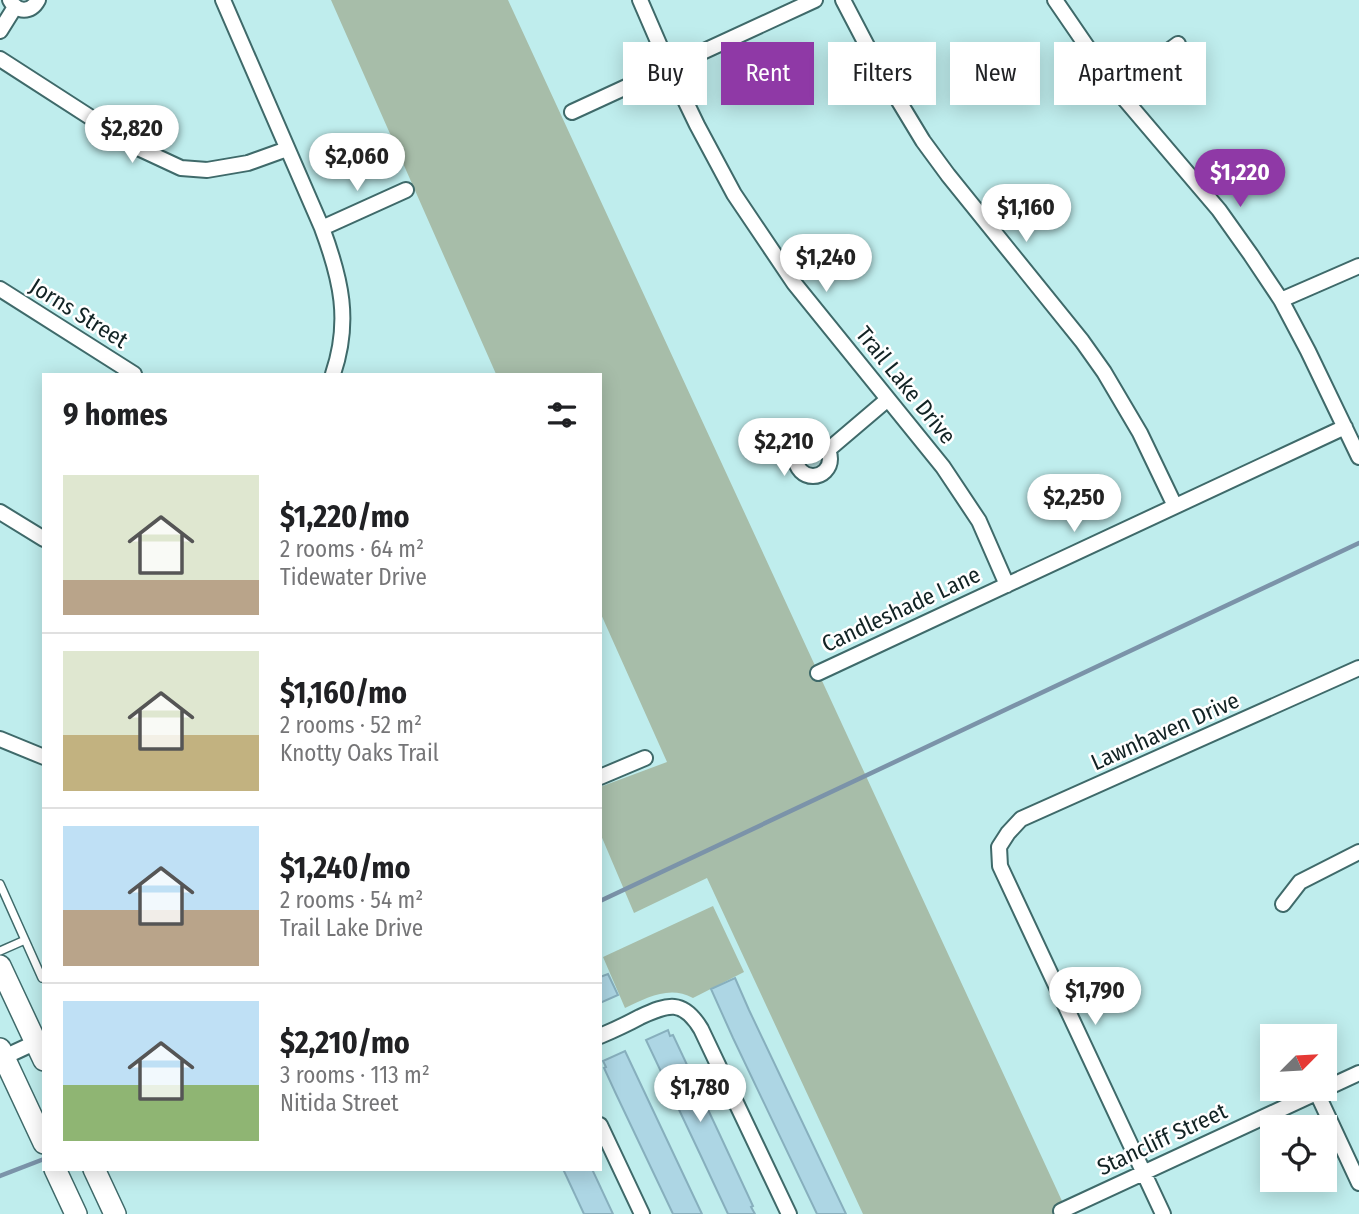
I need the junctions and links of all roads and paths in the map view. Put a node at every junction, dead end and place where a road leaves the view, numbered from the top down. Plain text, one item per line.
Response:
1 (38, 0) edge
2 (223, 0) edge
3 (640, 0) edge
4 (816, 0) edge
5 (843, 0) edge
6 (1055, 0) edge
7 (12, 4) edge
8 (0, 31) edge
9 (658, 42) edge
10 (1084, 42) edge
11 (707, 50) edge
12 (0, 59) edge
13 (623, 88) edge
14 (687, 105) edge
15 (1130, 105) edge
16 (572, 112) dead end
17 (288, 149) junction
18 (405, 190) dead end
19 (323, 228) junction
20 (1359, 266) edge
21 (0, 289) edge
22 (1281, 300) junction
23 (132, 373) edge
24 (333, 373) edge
25 (888, 399) junction
26 (1345, 426) junction
27 (828, 450) dead end
28 (1359, 457) edge
29 (1175, 506) junction
30 (0, 512) edge
31 (42, 538) edge
32 (1007, 585) junction
33 (1359, 668) edge
34 (818, 673) dead end
35 (0, 739) edge
36 (42, 756) edge
37 (645, 758) dead end
38 (602, 776) edge
39 (1359, 852) edge
40 (0, 884) edge
41 (4, 902) edge
42 (1283, 904) dead end
43 (25, 940) junction
44 (0, 951) edge
45 (0, 966) edge
46 (42, 978) dead end
47 (602, 1035) edge
48 (41, 1047) edge
49 (1, 1055) edge
50 (1359, 1073) edge
51 (1337, 1083) edge
52 (1300, 1101) edge
53 (1321, 1101) edge
54 (602, 1129) edge
55 (42, 1139) edge
56 (95, 1171) edge
57 (1144, 1173) junction
58 (58, 1174) edge
59 (1359, 1183) edge
60 (1061, 1211) dead end
61 (76, 1214) edge
62 (115, 1214) edge
63 (642, 1214) edge
64 (789, 1214) edge
65 (1163, 1214) edge

1 - 7 street
2 - 17 street
3 - 9 street, Trail Lake Drive
4 - 11 street
5 - 29 street
6 - 10 street
7 - 8 street
12 - 17 street
13 - 16 street
14 - 25 street, Trail Lake Drive
15 - 22 street
17 - 19 street
18 - 19 street
19 - 24 street
20 - 22 street
21 - 23 street, Jorns Street
22 - 26 street
25 - 27 street
25 - 32 street, Trail Lake Drive
26 - 28 street
26 - 29 street, Candleshade Lane
29 - 32 street, Candleshade Lane
30 - 31 street
32 - 34 street, Candleshade Lane
33 - 57 street, Lawnhaven Drive
35 - 36 street
37 - 38 street
39 - 42 street
40 - 41 lane
41 - 43 lane
43 - 44 lane
43 - 46 lane
45 - 48 main road
47 - 64 street
48 - 49 street
49 - 55 main road
50 - 51 street, Stancliff Street
52 - 57 street, Stancliff Street
53 - 59 street
54 - 63 street
56 - 62 main road
57 - 60 street, Stancliff Street
57 - 65 street
58 - 61 main road

